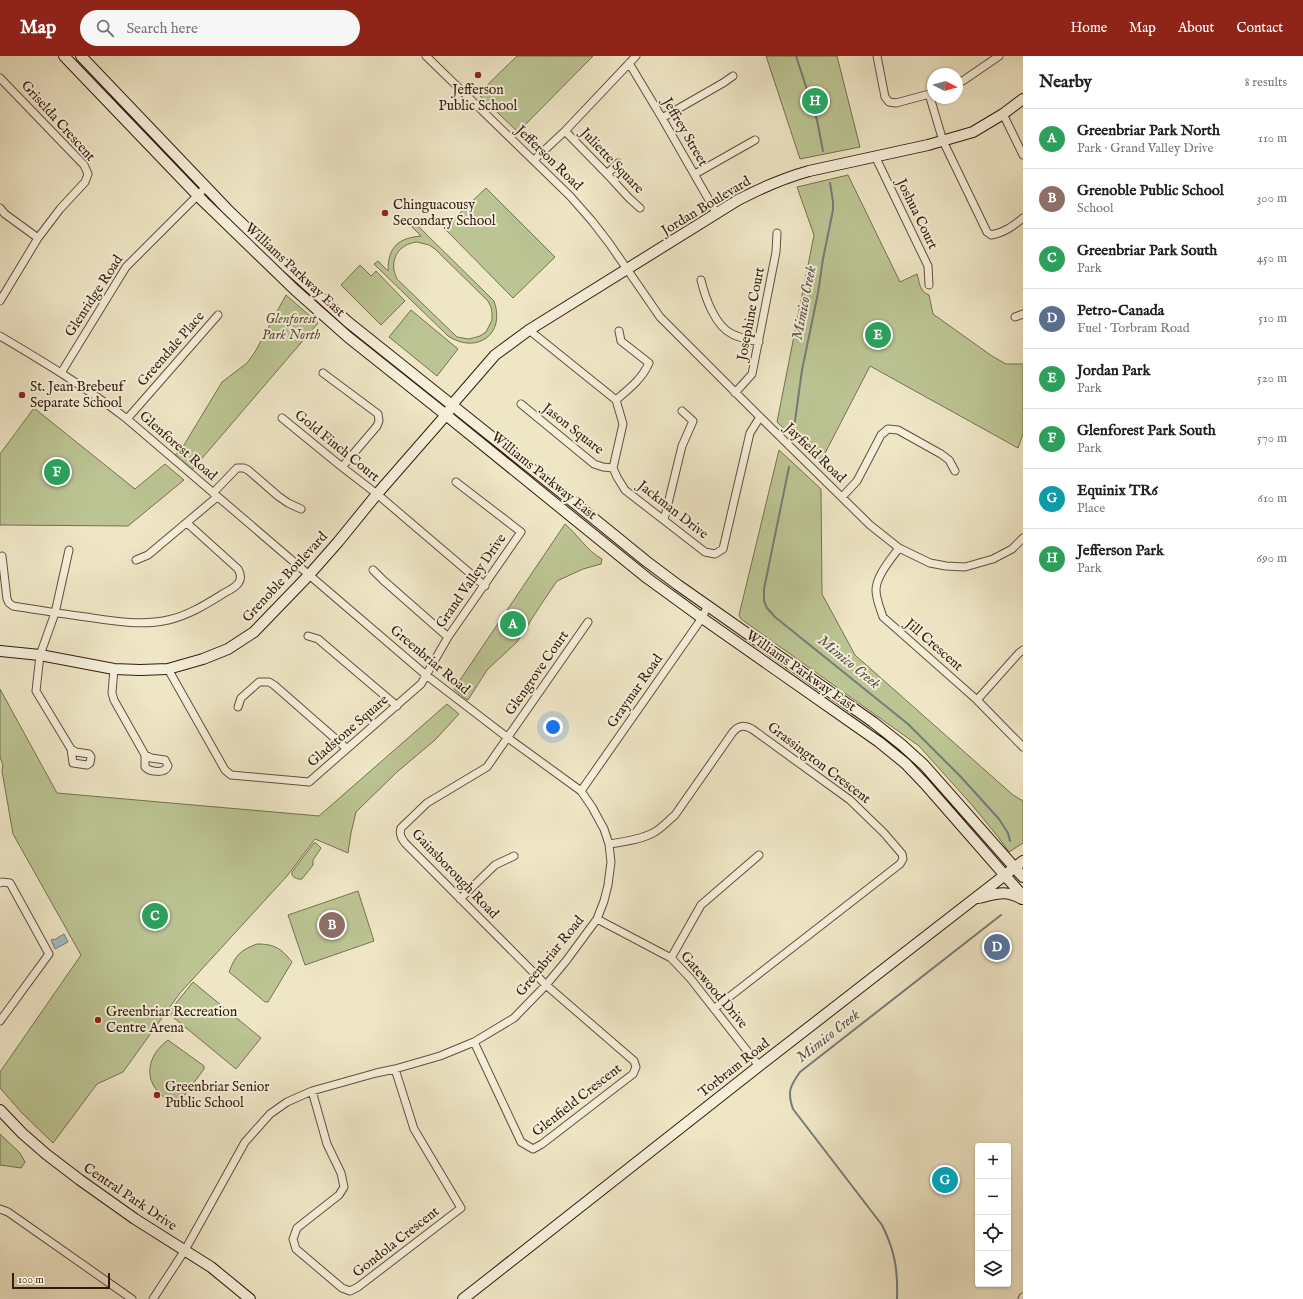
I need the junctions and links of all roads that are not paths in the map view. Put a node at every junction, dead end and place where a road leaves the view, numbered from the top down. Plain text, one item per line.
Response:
1 (64, 56) edge
2 (80, 56) edge
3 (426, 56) edge
4 (636, 56) edge
5 (877, 56) edge
6 (999, 56) edge
7 (629, 63) junction
8 (733, 76) dead end
9 (0, 78) edge
10 (963, 80) edge
11 (927, 95) edge
12 (1023, 100) edge
13 (934, 104) edge
14 (1003, 114) junction
15 (662, 118) junction
16 (565, 131) junction
17 (756, 140) dead end
18 (943, 141) junction
19 (1023, 154) edge
20 (875, 156) junction
21 (534, 160) junction
22 (618, 163) dead end
23 (607, 174) junction
24 (695, 174) junction
25 (206, 187) junction
26 (198, 195) junction
27 (0, 208) edge
28 (640, 208) dead end
29 (717, 214) junction
30 (1023, 218) edge
31 (777, 233) dead end
32 (38, 238) junction
33 (628, 270) junction
34 (701, 280) dead end
35 (930, 285) dead end
36 (0, 301) edge
37 (1023, 314) edge
38 (218, 315) dead end
39 (1015, 318) dead end
40 (529, 330) junction
41 (619, 331) dead end
42 (0, 336) edge
43 (759, 342) junction
44 (323, 372) dead end
45 (61, 373) junction
46 (735, 393) junction
47 (616, 400) junction
48 (521, 404) dead end
49 (453, 406) junction
50 (682, 411) dead end
51 (446, 415) junction
52 (282, 418) dead end
53 (760, 418) junction
54 (127, 419) junction
55 (342, 467) junction
56 (612, 468) junction
57 (955, 471) dead end
58 (456, 482) dead end
59 (377, 494) junction
60 (215, 495) junction
61 (842, 497) junction
62 (301, 509) dead end
63 (664, 520) junction
64 (187, 523) junction
65 (1023, 538) edge
66 (899, 548) junction
67 (69, 550) dead end
68 (2, 556) dead end
69 (136, 560) dead end
70 (373, 570) dead end
71 (308, 575) junction
72 (484, 586) junction
73 (708, 605) junction
74 (55, 613) junction
75 (702, 618) junction
76 (588, 622) dead end
77 (308, 636) dead end
78 (448, 637) junction
79 (1023, 650) edge
80 (0, 651) edge
81 (40, 655) junction
82 (114, 669) junction
83 (168, 669) junction
84 (426, 675) junction
85 (977, 700) junction
86 (397, 706) junction
87 (238, 707) dead end
88 (508, 738) junction
89 (1023, 747) edge
90 (346, 748) junction
91 (71, 749) dead end
92 (145, 756) dead end
93 (581, 791) junction
94 (609, 844) junction
95 (760, 855) dead end
96 (514, 856) dead end
97 (1023, 861) edge
98 (1014, 868) junction
99 (1005, 875) junction
100 (1023, 877) edge
101 (0, 883) edge
102 (1023, 896) edge
103 (976, 898) junction
104 (460, 899) junction
105 (1023, 900) edge
106 (597, 919) junction
107 (671, 958) junction
108 (546, 985) junction
109 (715, 1008) junction
110 (0, 1021) edge
111 (474, 1042) junction
112 (759, 1066) junction
113 (396, 1069) junction
114 (312, 1091) junction
115 (0, 1110) edge
116 (0, 1209) edge
117 (185, 1250) junction
118 (132, 1299) edge
119 (153, 1299) edge
120 (250, 1299) edge
121 (464, 1299) edge

1 - 26 main road, Williams Parkway East
2 - 25 main road, Williams Parkway East
3 - 21 street, Jefferson Road
4 - 7 street
5 - 11 street
6 - 10 street
7 - 15 street, Jeffrey Street
7 - 16 street
8 - 15 street
9 - 32 street, Griselda Crescent
12 - 14 main road, Jordan Boulevard
13 - 18 street
14 - 18 main road, Jordan Boulevard
14 - 19 street
15 - 24 street, Jeffrey Street
16 - 21 street
16 - 23 street, Juliette Square
17 - 24 street
18 - 20 main road, Jordan Boulevard
18 - 30 street
20 - 29 main road, Jordan Boulevard
20 - 35 street, Joshua Court
21 - 33 street, Jefferson Road
22 - 23 street
23 - 28 street, Juliette Square
24 - 29 street, Jeffrey Street
25 - 26 street, Glenridge Road
25 - 49 main road, Williams Parkway East
26 - 45 street, Glenridge Road
26 - 51 main road, Williams Parkway East
27 - 32 street
29 - 33 main road, Jordan Boulevard
31 - 43 street, Josephine Court
32 - 36 street, Griselda Crescent
33 - 40 main road, Jordan Boulevard
33 - 46 street, Jayfield Road
34 - 43 street
37 - 39 street
38 - 54 street, Greendale Place
40 - 47 street
40 - 49 main road, Jordan Boulevard
41 - 47 street
42 - 45 street, Glenforest Road
43 - 46 street, Josephine Court
44 - 55 street
45 - 54 street, Glenforest Road
46 - 53 street, Jayfield Road
47 - 56 street
48 - 56 street, Jason Square
49 - 51 main road, Jordan Boulevard
49 - 73 main road, Williams Parkway East
50 - 63 street
51 - 59 main road, Grenoble Boulevard
51 - 75 main road, Williams Parkway East
52 - 55 street, Gold Finch Court
53 - 61 street, Jayfield Road
53 - 63 street, Jackman Drive
54 - 60 street, Glenforest Road
55 - 59 street, Gold Finch Court
56 - 63 street, Jackman Drive
57 - 61 street
58 - 72 street, Grand Valley Drive
59 - 71 main road, Grenoble Boulevard
59 - 72 street, Gold Finch Court
60 - 62 street
60 - 64 street
60 - 71 street, Glenforest Road
61 - 66 street, Jayfield Road
64 - 69 street
64 - 74 street
65 - 66 street, Jayfield Road
66 - 85 street, Jill Crescent
67 - 74 street
68 - 74 street
70 - 78 street
71 - 83 main road, Grenoble Boulevard
71 - 84 street, Greenbriar Road
72 - 78 street, Grand Valley Drive
73 - 75 street, Graymar Road
73 - 98 main road, Williams Parkway East
74 - 81 street
75 - 93 street, Graymar Road
75 - 99 main road, Williams Parkway East
76 - 88 street, Glengrove Court
77 - 86 street
78 - 84 street, Grand Valley Drive
79 - 85 street
80 - 81 main road, Grenoble Boulevard
81 - 82 main road, Grenoble Boulevard
81 - 91 street
82 - 83 main road, Grenoble Boulevard
82 - 92 street
83 - 90 street, Gladstone Square
84 - 86 street, Gladstone Square
84 - 88 street, Greenbriar Road
85 - 89 street, Jill Crescent
86 - 90 street, Gladstone Square
87 - 90 street
88 - 93 street, Greenbriar Road
88 - 104 street, Gainsborough Road
93 - 94 street, Greenbriar Road
94 - 106 street, Greenbriar Road
94 - 109 street, Grassington Crescent
95 - 107 street
96 - 104 street
97 - 98 main road, Torbram Road
98 - 99 main road, Torbram Road
98 - 100 main road, Williams Parkway East
99 - 102 main road, Williams Parkway East
99 - 103 main road, Torbram Road
101 - 110 street
103 - 105 main road
103 - 112 main road, Torbram Road
104 - 108 street, Gainsborough Road
106 - 107 street, Gatewood Drive
106 - 108 street, Greenbriar Road
107 - 109 street, Gatewood Drive
108 - 111 street, Greenbriar Road
108 - 111 street, Glenfield Crescent
109 - 112 street, Gatewood Drive
111 - 113 street, Greenbriar Road
112 - 121 main road, Torbram Road
113 - 114 street, Greenbriar Road
113 - 114 street, Gondola Crescent
114 - 117 street, Greenbriar Road
115 - 117 main road, Central Park Drive
116 - 118 street
117 - 119 street, Greenbriar Road
117 - 120 main road, Central Park Drive

